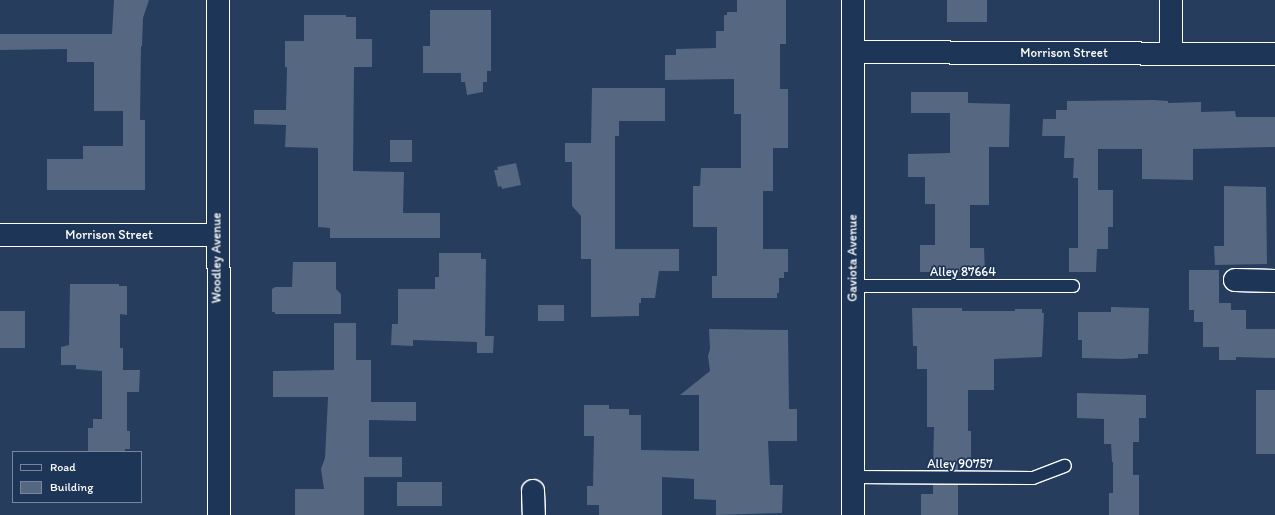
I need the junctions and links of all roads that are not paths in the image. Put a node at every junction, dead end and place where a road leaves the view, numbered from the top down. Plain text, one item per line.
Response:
1 (218, 0) edge
2 (853, 0) edge
3 (1171, 0) edge
4 (853, 52) junction
5 (1171, 54) junction
6 (1275, 54) edge
7 (0, 235) edge
8 (217, 235) junction
9 (1235, 280) dead end
10 (1275, 281) edge
11 (853, 286) junction
12 (1073, 286) dead end
13 (1065, 466) dead end
14 (853, 477) junction
15 (533, 491) dead end
16 (219, 515) edge
17 (534, 515) edge
18 (853, 515) edge

1 - 8 street, Woodley Avenue
2 - 4 street, Gaviota Avenue
3 - 5 street
4 - 5 street, Morrison Street
4 - 11 street, Gaviota Avenue
5 - 6 street, Morrison Street
7 - 8 street, Morrison Street
8 - 16 street, Woodley Avenue
9 - 10 street
11 - 12 lane, Alley 87664
11 - 14 street, Gaviota Avenue
13 - 14 lane, Alley 90757
14 - 18 street, Gaviota Avenue
15 - 17 street

